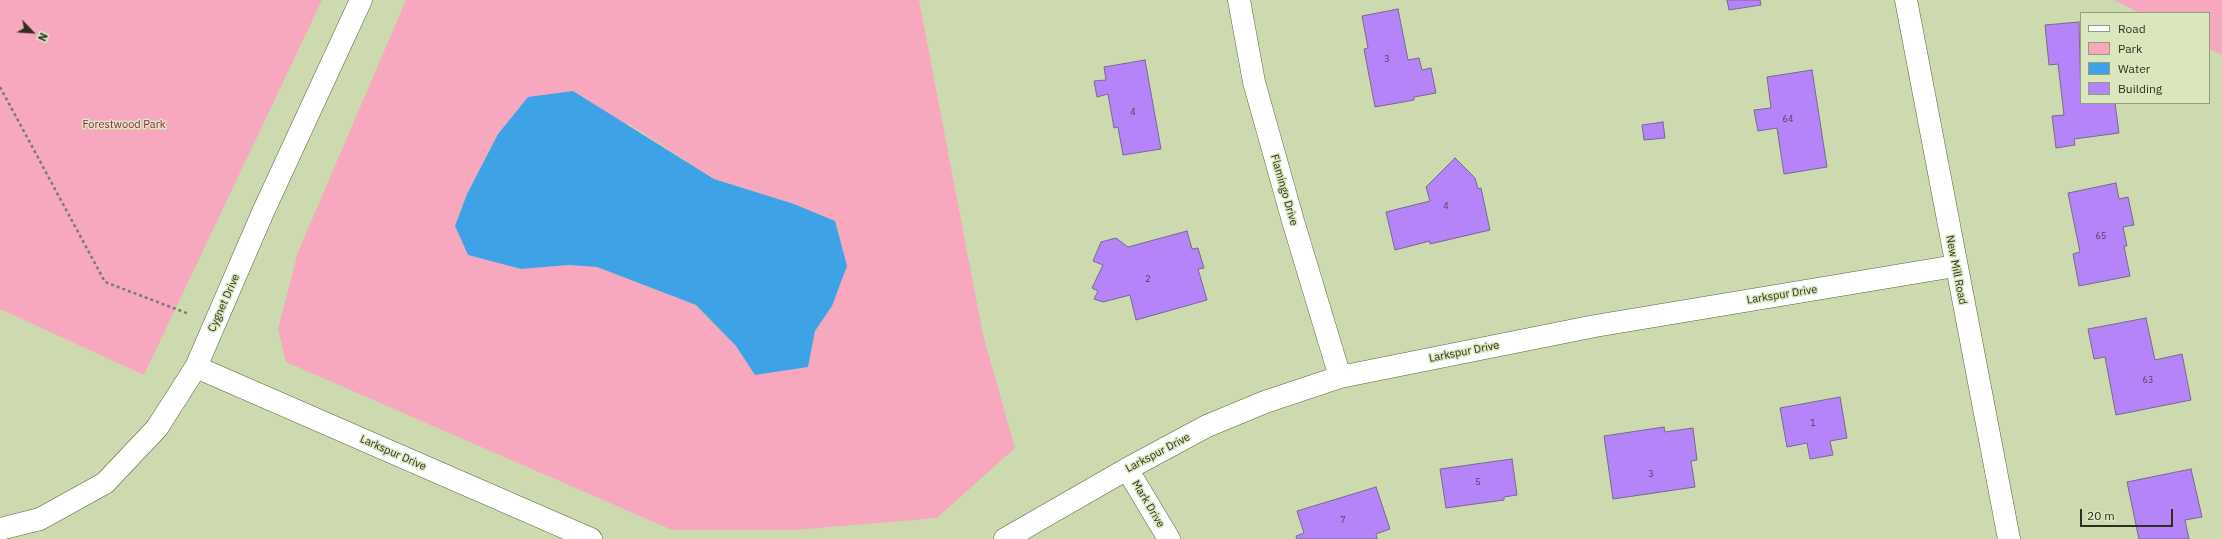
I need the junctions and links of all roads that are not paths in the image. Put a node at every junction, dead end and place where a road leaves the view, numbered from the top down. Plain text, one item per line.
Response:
1 (360, 0) edge
2 (1239, 0) edge
3 (1906, 0) edge
4 (1955, 266) junction
5 (196, 367) junction
6 (1340, 377) junction
7 (1127, 469) junction
8 (0, 528) edge
9 (591, 539) edge
10 (1005, 539) edge
11 (1169, 539) edge
12 (2009, 539) edge

1 - 5 street, Cygnet Drive
2 - 6 street, Flamingo Drive
3 - 4 street, New Mill Road
4 - 6 street, Larkspur Drive
4 - 12 street, New Mill Road
5 - 8 street, Cygnet Drive
5 - 9 street, Larkspur Drive
6 - 7 street, Larkspur Drive
7 - 10 street, Larkspur Drive
7 - 11 street, Mark Drive

